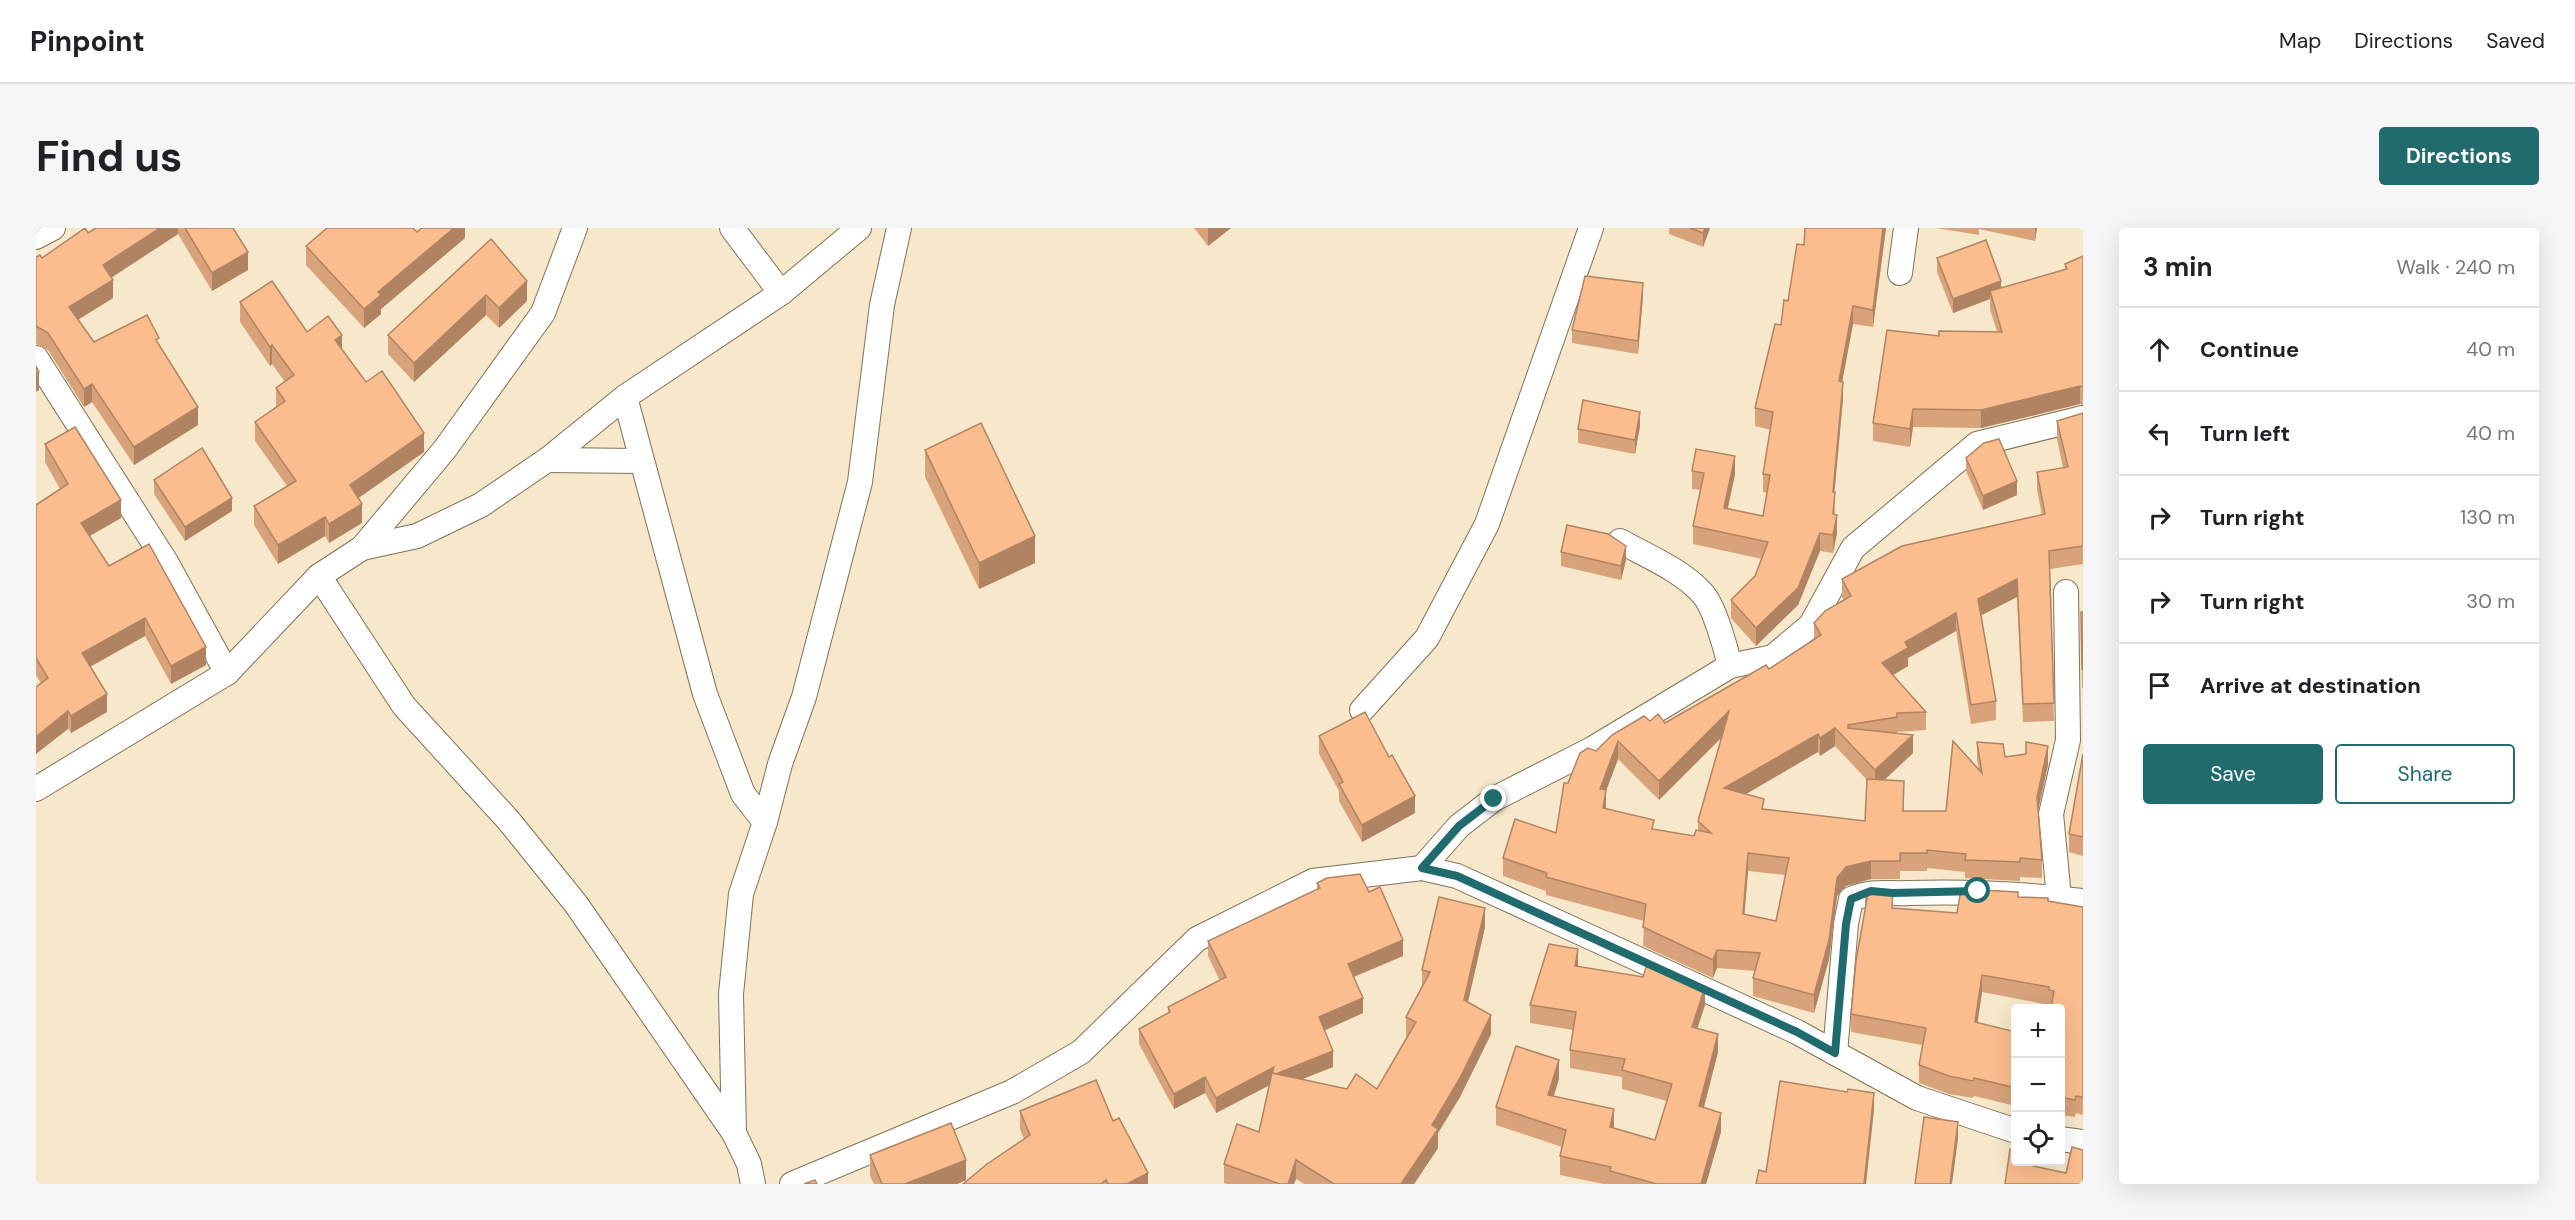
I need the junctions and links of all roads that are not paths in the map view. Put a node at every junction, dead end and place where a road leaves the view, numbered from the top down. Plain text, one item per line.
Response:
1 (53, 228) edge
2 (575, 228) edge
3 (732, 228) edge
4 (859, 228) edge
5 (898, 228) edge
6 (1592, 228) edge
7 (1906, 228) edge
8 (36, 237) edge
9 (1900, 273) dead end
10 (781, 293) junction
11 (36, 358) edge
12 (625, 397) junction
13 (2083, 418) edge
14 (547, 460) junction
15 (641, 461) junction
16 (1620, 541) edge
17 (362, 548) junction
18 (320, 576) junction
19 (2066, 592) dead end
20 (1730, 666) junction
21 (227, 673) junction
22 (1362, 710) dead end
23 (36, 789) edge
24 (765, 822) junction
25 (1422, 868) junction
26 (2059, 898) junction
27 (2083, 901) edge
28 (1835, 1053) junction
29 (2011, 1129) edge
30 (734, 1132) junction
31 (2065, 1140) edge
32 (2083, 1142) edge
33 (823, 1178) edge
34 (753, 1184) edge
35 (792, 1184) edge

1 - 8 street
2 - 17 street
3 - 10 street
4 - 10 street
5 - 24 street
6 - 22 street
7 - 9 street
10 - 12 street
11 - 21 street
12 - 14 street
12 - 15 street
13 - 20 street
14 - 15 street
14 - 17 street
15 - 24 street
16 - 20 street
17 - 18 street
18 - 21 street
18 - 30 street
19 - 26 street
20 - 25 street
21 - 23 street
24 - 30 street
25 - 28 street
25 - 33 street
26 - 27 street
26 - 28 street
28 - 29 street
30 - 34 street
31 - 32 street
33 - 35 street

